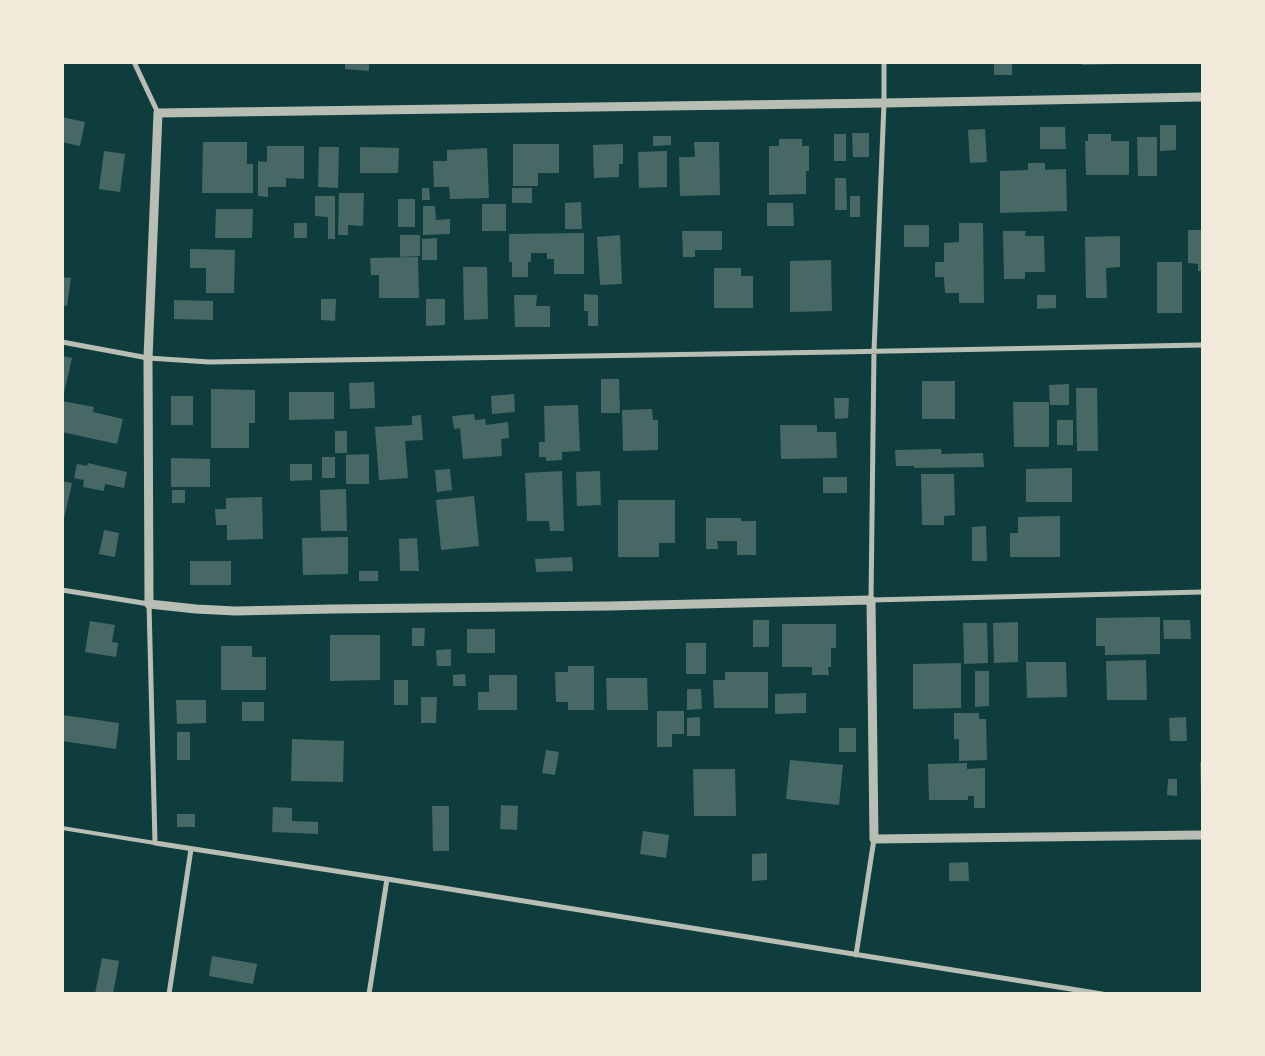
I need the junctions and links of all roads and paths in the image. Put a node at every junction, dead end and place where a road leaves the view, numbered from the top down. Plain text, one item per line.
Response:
1 (134, 62) edge
2 (884, 62) edge
3 (1202, 97) edge
4 (884, 103) junction
5 (158, 113) junction
6 (62, 342) edge
7 (1202, 345) edge
8 (874, 351) junction
9 (148, 358) junction
10 (62, 590) edge
11 (1202, 592) edge
12 (871, 600) junction
13 (149, 604) junction
14 (62, 828) edge
15 (1202, 835) edge
16 (874, 839) junction
17 (155, 843) junction
18 (191, 849) junction
19 (387, 879) junction
20 (856, 954) junction
21 (169, 994) edge
22 (369, 994) edge
23 (1102, 994) edge

1 - 5 street
2 - 4 street
3 - 4 street
4 - 5 street
4 - 8 street
5 - 9 street
6 - 9 street
7 - 8 street
8 - 9 street
8 - 12 street
9 - 13 street
10 - 13 street
11 - 12 street
12 - 13 street
12 - 16 street
13 - 17 street
14 - 17 lane
15 - 16 street
16 - 20 street
17 - 18 street
18 - 19 street
18 - 21 street
19 - 20 street
19 - 22 street
20 - 23 street

